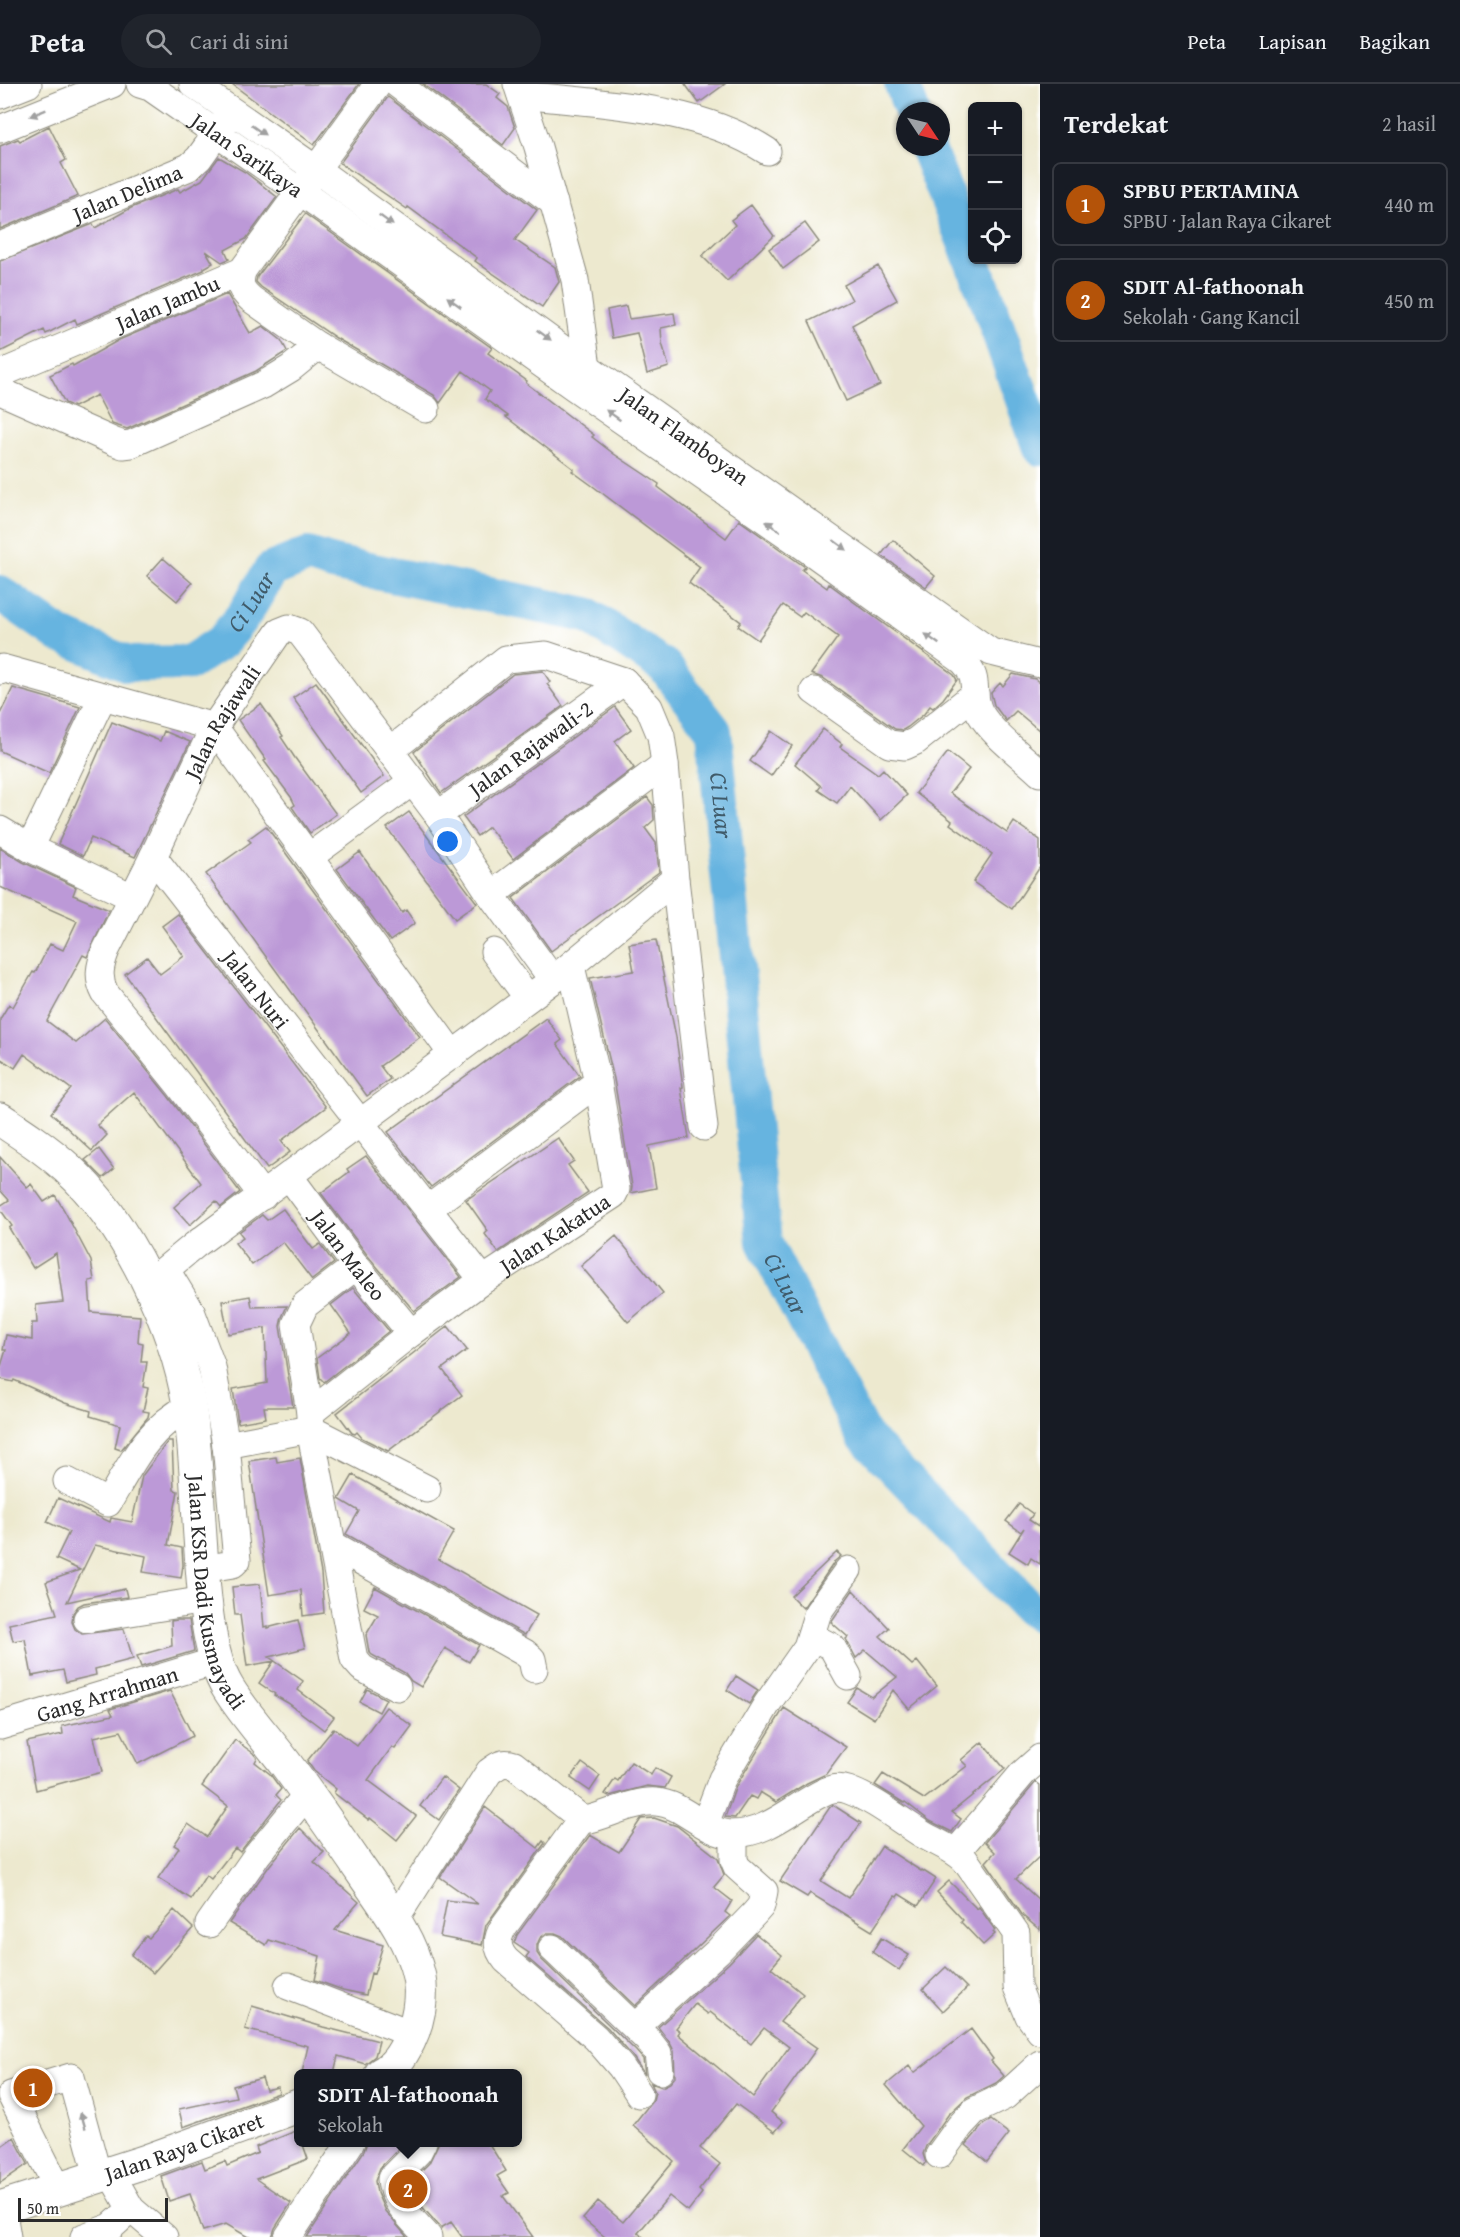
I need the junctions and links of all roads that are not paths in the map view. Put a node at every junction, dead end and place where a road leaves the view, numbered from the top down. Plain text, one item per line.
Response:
1 (28, 84) edge
2 (112, 84) edge
3 (140, 84) edge
4 (193, 84) edge
5 (378, 84) edge
6 (397, 84) edge
7 (519, 90) edge
8 (76, 91) edge
9 (0, 95) edge
10 (232, 112) junction
11 (0, 129) edge
12 (216, 134) junction
13 (767, 151) dead end
14 (317, 170) junction
15 (312, 200) junction
16 (554, 203) junction
17 (0, 246) edge
18 (242, 271) junction
19 (318, 346) junction
20 (0, 374) edge
21 (581, 377) junction
22 (0, 391) edge
23 (426, 409) dead end
24 (805, 534) junction
25 (991, 652) junction
26 (1040, 664) edge
27 (0, 671) edge
28 (624, 681) junction
29 (975, 686) junction
30 (813, 692) dead end
31 (103, 696) junction
32 (214, 728) junction
33 (390, 751) junction
34 (665, 764) junction
35 (1040, 773) edge
36 (412, 781) junction
37 (438, 815) junction
38 (0, 830) edge
39 (30, 848) junction
40 (153, 857) junction
41 (309, 857) junction
42 (675, 879) junction
43 (491, 895) junction
44 (132, 897) junction
45 (494, 952) dead end
46 (562, 973) junction
47 (528, 998) junction
48 (453, 1055) junction
49 (598, 1082) junction
50 (0, 1119) edge
51 (361, 1122) junction
52 (704, 1127) dead end
53 (289, 1176) junction
54 (263, 1196) junction
55 (428, 1209) junction
56 (356, 1266) junction
57 (158, 1276) junction
58 (483, 1280) junction
59 (411, 1333) junction
60 (197, 1396) junction
61 (310, 1421) junction
62 (225, 1445) junction
63 (66, 1482) dead end
64 (428, 1489) dead end
65 (333, 1545) junction
66 (848, 1570) dead end
67 (204, 1584) junction
68 (87, 1619) dead end
69 (811, 1636) junction
70 (216, 1661) junction
71 (534, 1669) dead end
72 (848, 1676) dead end
73 (397, 1688) dead end
74 (0, 1726) edge
75 (1040, 1758) edge
76 (308, 1793) junction
77 (582, 1819) junction
78 (705, 1824) junction
79 (734, 1834) junction
80 (956, 1852) junction
81 (394, 1919) junction
82 (209, 1924) dead end
83 (552, 1948) dead end
84 (288, 1986) dead end
85 (636, 2026) junction
86 (1040, 2031) edge
87 (412, 2034) junction
88 (1040, 2064) edge
89 (390, 2069) edge
90 (660, 2071) dead end
91 (639, 2094) dead end
92 (294, 2107) edge
93 (348, 2147) edge
94 (420, 2147) edge
95 (939, 2155) dead end
96 (104, 2174) junction
97 (58, 2189) junction
98 (131, 2209) junction
99 (3, 2217) edge
100 (84, 2237) edge
101 (164, 2237) edge
102 (288, 2237) edge
103 (428, 2237) edge

1 - 9 street
2 - 8 street
3 - 12 street, Jalan Sarikaya
4 - 10 street, Jalan Sarikaya
5 - 14 street, Jalan Jambu
6 - 16 street
7 - 13 street
7 - 16 street
8 -> 11 street
10 - 12 street, Jalan Delima
10 -> 14 street, Jalan Sarikaya
12 - 15 street, Jalan Sarikaya
12 - 17 street, Jalan Delima
14 - 15 street, Jalan Jambu
14 -> 21 street, Jalan Sarikaya
15 - 18 street, Jalan Jambu
21 -> 15 street, Jalan Sarikaya
16 - 21 street
18 - 19 street
18 - 20 street, Jalan Jambu
19 - 22 street
19 - 23 street
21 - 24 street
24 -> 25 street
29 -> 24 street
25 - 26 street
25 - 29 street
27 - 31 street
28 - 33 street
28 - 34 street
28 - 37 street, Jalan Rajawali-2
29 - 30 street
29 - 35 street
31 - 32 street
31 - 39 street
32 - 33 street, Jalan Rajawali
32 - 40 street, Jalan Rajawali
32 - 41 street
33 - 36 street, Jalan Rajawali
34 - 42 street
34 - 43 street
36 - 37 street, Jalan Rajawali
36 - 41 street
37 - 43 street, Jalan Rajawali
38 - 39 street
39 - 44 street
40 - 44 street, Jalan Rajawali
40 - 51 street, Jalan Nuri
41 - 48 street
42 - 46 street
42 - 52 street
43 - 46 street, Jalan Rajawali
44 - 54 street, Jalan Rajawali
45 - 47 street
46 - 47 street
46 - 49 street, Jalan Kakatua
47 - 48 street
48 - 51 street
49 - 55 street
49 - 58 street, Jalan Kakatua
50 - 57 main road, Jalan KSR Dadi Kusmayadi
51 - 53 street
51 - 55 street, Jalan Nuri
53 - 54 street
53 - 56 street, Jalan Maleo
54 - 57 street
55 - 58 street, Jalan Nuri
56 - 59 street, Jalan Maleo
56 - 61 street
57 - 60 main road, Jalan KSR Dadi Kusmayadi
58 - 59 street, Jalan Kakatua
59 - 61 street, Jalan Kakatua
60 - 62 street
60 - 63 street
60 - 67 main road, Jalan KSR Dadi Kusmayadi
61 - 62 street
61 - 64 street
61 - 65 street
62 - 67 street
65 - 71 street
65 - 73 street
66 - 69 street
67 - 68 street
67 - 70 main road, Jalan KSR Dadi Kusmayadi
69 - 72 street
69 - 78 street
70 - 74 street, Gang Arrahman
70 - 76 main road, Jalan KSR Dadi Kusmayadi
75 - 80 street
76 - 81 main road, Jalan KSR Dadi Kusmayadi
76 - 82 street
77 - 78 street
77 - 81 street
77 - 91 street
78 - 79 street
79 - 80 street
79 - 85 street
80 - 86 street
81 - 87 main road, Jalan KSR Dadi Kusmayadi
83 - 85 street
84 - 87 street
85 - 90 street
87 - 89 main road, Jalan KSR Dadi Kusmayadi
88 - 95 street
92 - 96 main road, Jalan Raya Cikaret
93 - 102 street
94 - 103 street
96 - 97 main road, Jalan Raya Cikaret
96 -> 97 street
96 - 98 street
97 - 99 main road, Jalan Raya Cikaret
98 - 100 street
98 - 101 street

